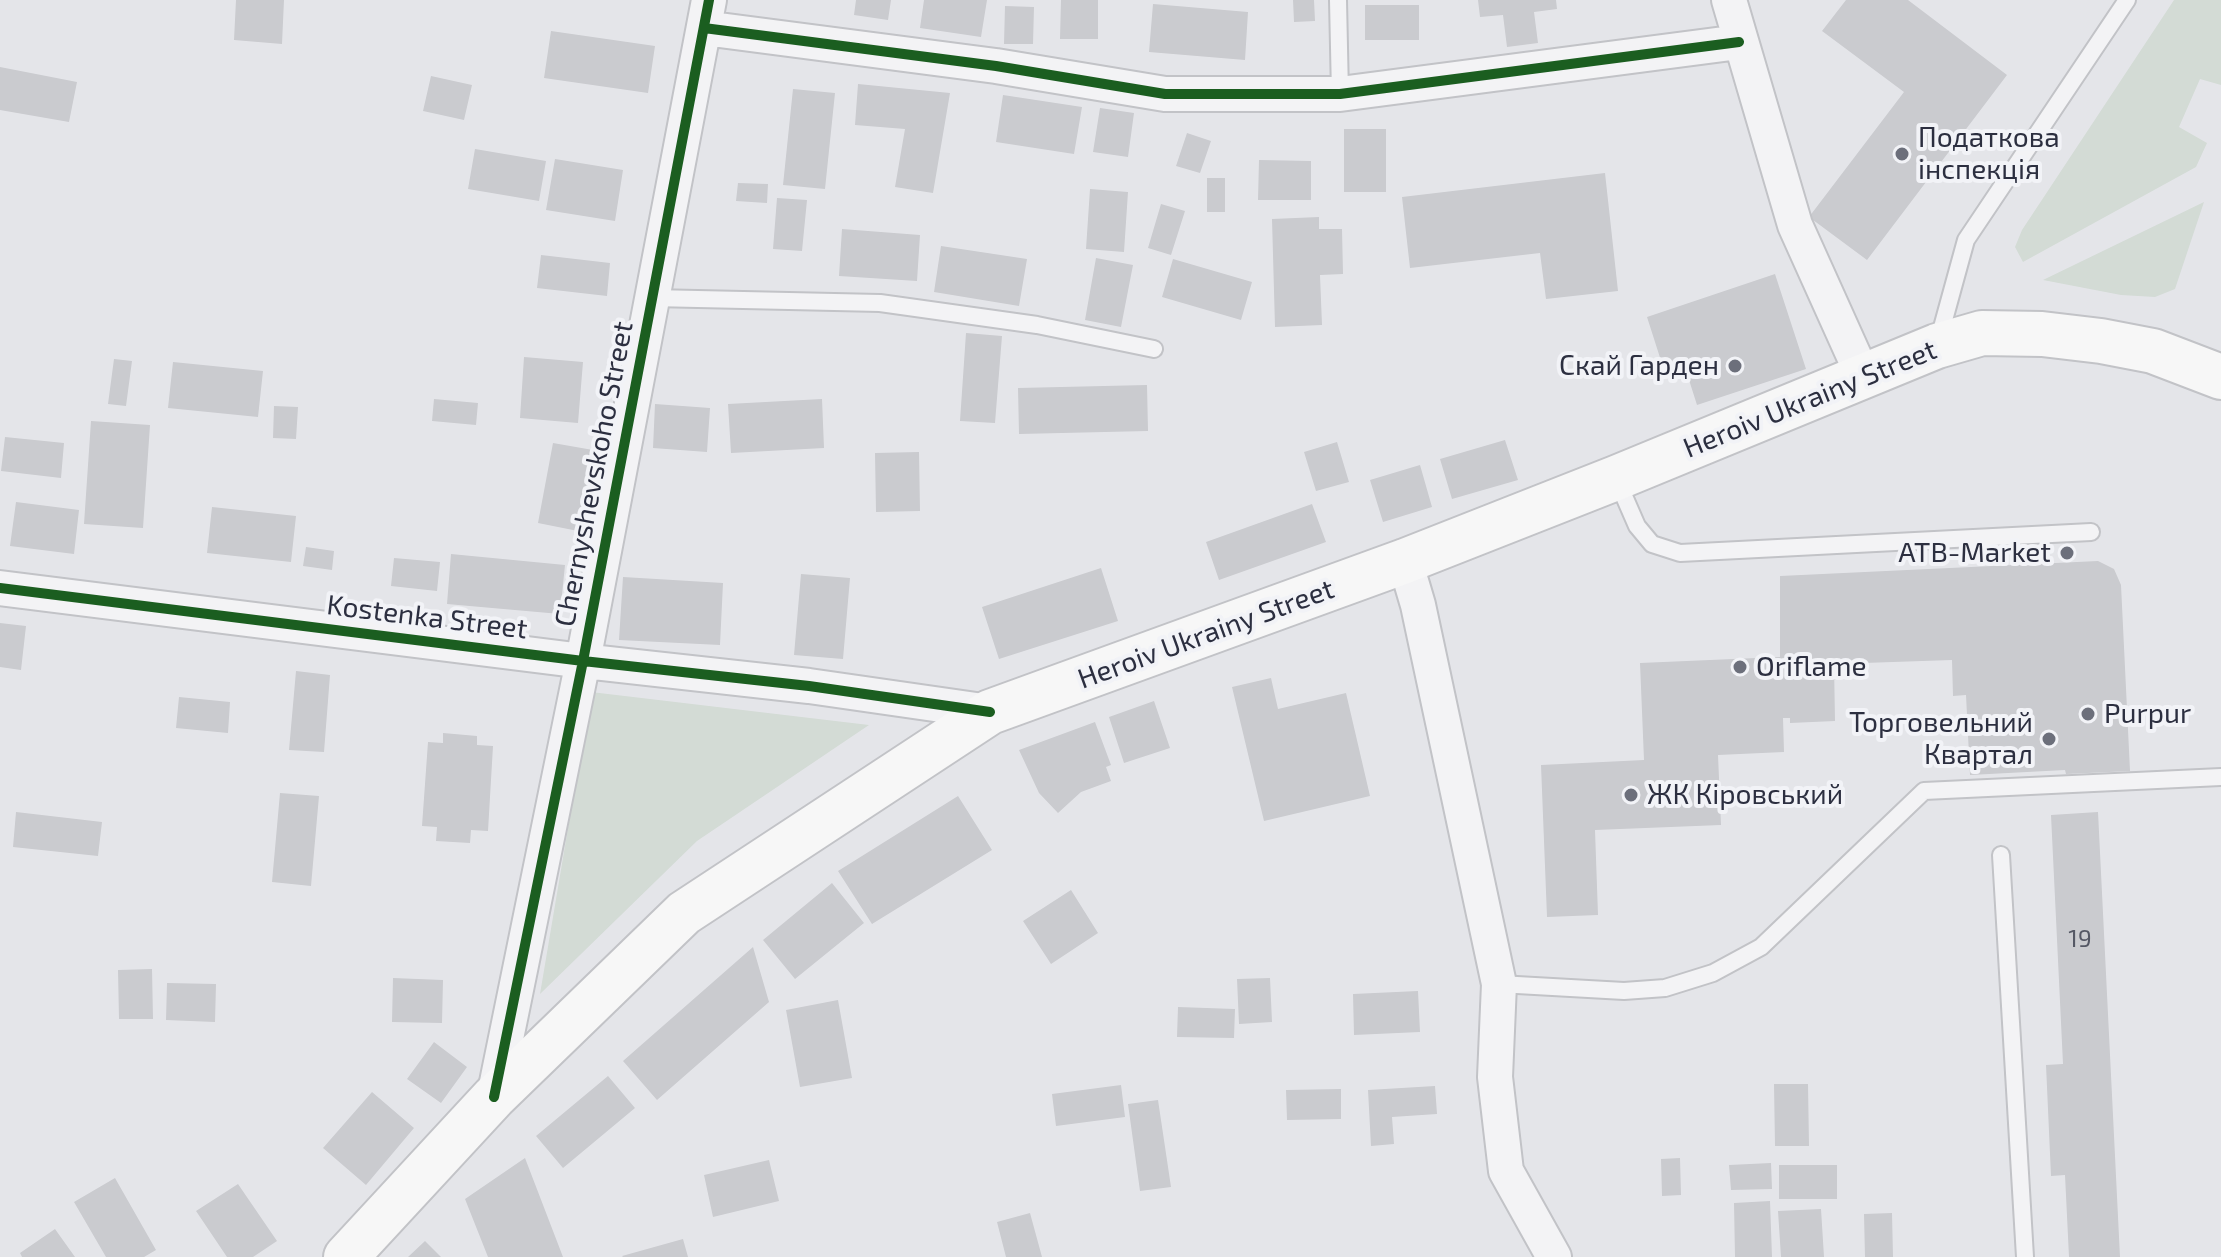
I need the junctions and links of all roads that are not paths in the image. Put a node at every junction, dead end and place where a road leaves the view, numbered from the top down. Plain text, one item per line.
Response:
1 (1338, 0) edge
2 (1729, 0) edge
3 (2127, 0) edge
4 (706, 14) edge
5 (1739, 42) junction
6 (1340, 94) junction
7 (652, 298) junction
8 (1937, 346) junction
9 (1154, 349) dead end
10 (1863, 376) junction
11 (2221, 377) edge
12 (1616, 478) junction
13 (2091, 532) dead end
14 (1405, 561) junction
15 (0, 588) edge
16 (583, 661) junction
17 (990, 712) junction
18 (2221, 777) edge
19 (2001, 855) dead end
20 (1499, 984) junction
21 (494, 1097) junction
22 (346, 1257) edge
23 (1554, 1257) edge
24 (2025, 1257) edge

1 - 6 lane
2 - 5 street
3 - 8 lane
4 - 6 street
4 - 7 street, Chernyshevskoho Street
5 - 6 street
5 - 10 street
7 - 9 lane
7 - 16 street, Chernyshevskoho Street
8 - 10 main road, Heroiv Ukrainy Street
8 - 11 main road, Heroiv Ukrainy Street
10 - 12 main road, Heroiv Ukrainy Street
12 - 13 lane
12 - 14 main road, Heroiv Ukrainy Street
14 - 17 main road, Heroiv Ukrainy Street
14 - 20 street
15 - 16 street, Kostenka Street
16 - 17 street, Kostenka Street
16 - 21 street, Chernyshevskoho Street
17 - 21 main road, Heroiv Ukrainy Street
18 - 20 lane
19 - 24 lane
20 - 23 street
21 - 22 main road, Heroiv Ukrainy Street

